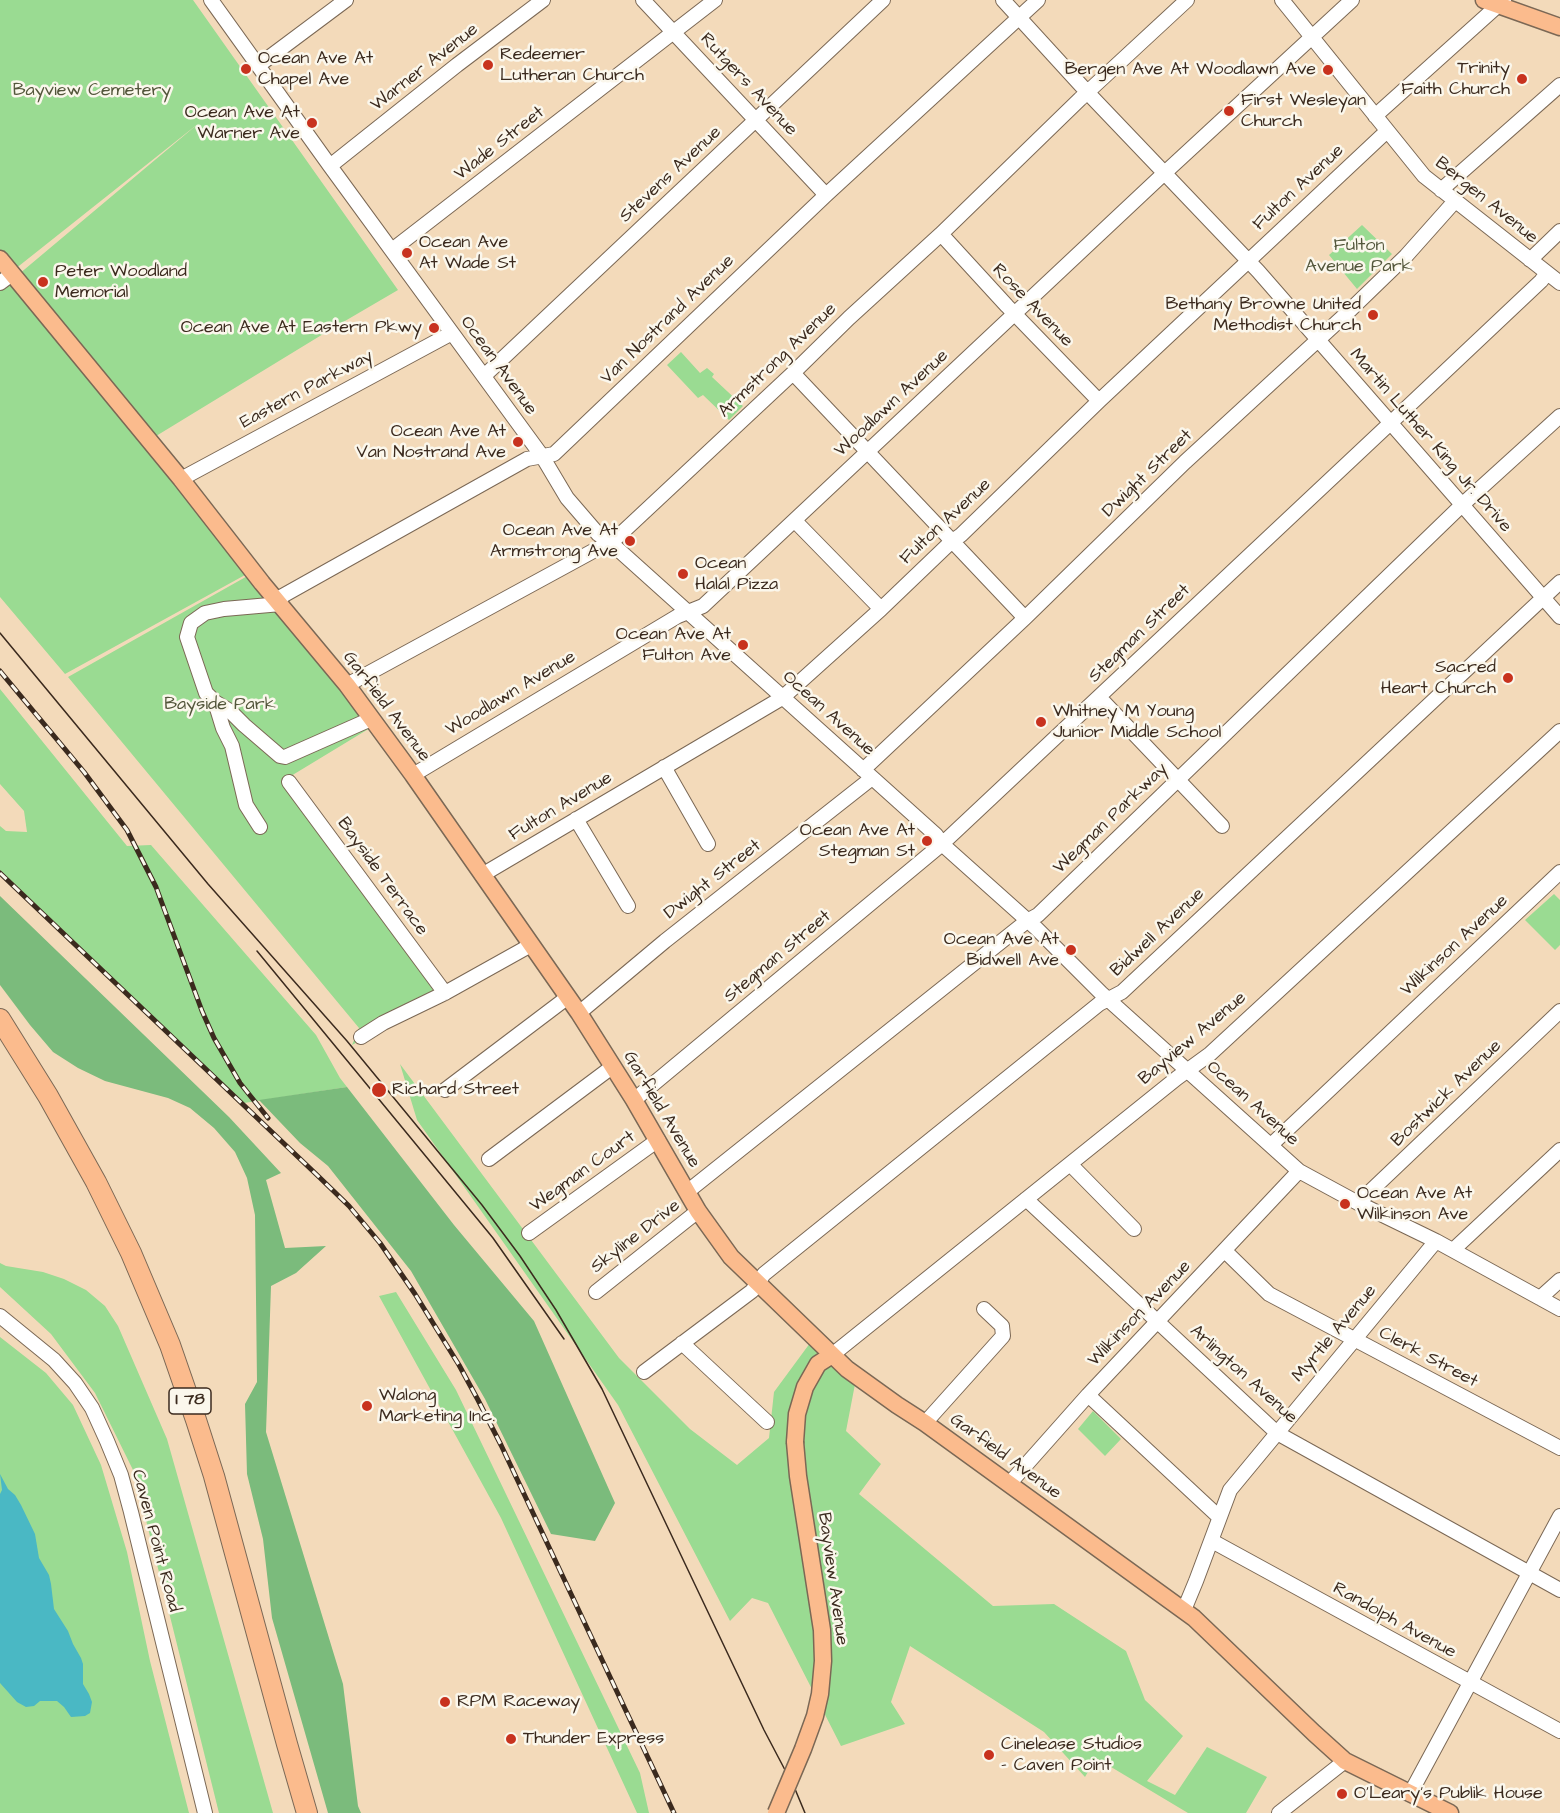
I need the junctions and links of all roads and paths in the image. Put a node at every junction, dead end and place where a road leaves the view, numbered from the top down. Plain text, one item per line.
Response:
1 (211, 0) edge
2 (346, 0) edge
3 (543, 0) edge
4 (643, 0) edge
5 (715, 0) edge
6 (883, 0) edge
7 (1003, 0) edge
8 (1038, 0) edge
9 (1187, 0) edge
10 (1282, 0) edge
11 (1352, 0) edge
12 (1495, 2) edge
13 (1019, 18) junction
14 (1558, 24) edge
15 (673, 32) junction
16 (1312, 37) junction
17 (259, 65) junction
18 (1560, 85) edge
19 (1088, 93) junction
20 (1374, 116) junction
21 (756, 120) junction
22 (1387, 131) junction
23 (330, 166) junction
24 (1165, 173) junction
25 (1441, 190) junction
26 (826, 195) junction
27 (1455, 201) junction
28 (1560, 231) edge
29 (941, 234) junction
30 (392, 250) junction
31 (0, 259) edge
32 (1530, 260) junction
33 (1248, 261) junction
34 (1547, 273) junction
35 (6, 278) edge
36 (1560, 283) edge
37 (1014, 314) junction
38 (452, 333) junction
39 (1318, 340) junction
40 (793, 373) junction
41 (484, 376) junction
42 (1099, 401) junction
43 (1560, 416) edge
44 (1390, 423) junction
45 (867, 451) junction
46 (542, 456) junction
47 (180, 479) junction
48 (1463, 504) junction
49 (795, 520) junction
50 (951, 542) junction
51 (611, 543) junction
52 (1560, 582) edge
53 (1543, 597) junction
54 (279, 601) junction
55 (881, 609) junction
56 (688, 612) junction
57 (1560, 617) edge
58 (1025, 618) junction
59 (347, 686) junction
60 (1099, 697) junction
61 (782, 698) junction
62 (215, 702) junction
63 (371, 719) junction
64 (1560, 731) edge
65 (664, 767) junction
66 (867, 774) junction
67 (413, 775) junction
68 (1178, 779) junction
69 (289, 782) dead end
70 (576, 819) junction
71 (1222, 826) dead end
72 (260, 827) dead end
73 (708, 844) dead end
74 (942, 844) junction
75 (1560, 872) edge
76 (482, 875) junction
77 (628, 906) dead end
78 (1027, 921) junction
79 (531, 945) junction
80 (445, 993) junction
81 (568, 997) junction
82 (1108, 999) junction
83 (1560, 1011) edge
84 (579, 1013) junction
85 (0, 1019) edge
86 (361, 1037) dead end
87 (0, 1041) edge
88 (612, 1067) junction
89 (1188, 1070) junction
90 (445, 1090) dead end
91 (634, 1100) junction
92 (658, 1140) junction
93 (1271, 1145) junction
94 (1560, 1150) edge
95 (489, 1159) dead end
96 (1070, 1164) junction
97 (1299, 1171) junction
98 (687, 1192) junction
99 (1026, 1199) junction
100 (1358, 1203) junction
101 (698, 1211) junction
102 (1134, 1229) dead end
103 (529, 1233) dead end
104 (1436, 1241) junction
105 (1453, 1250) junction
106 (1225, 1251) junction
107 (1560, 1280) edge
108 (758, 1283) junction
109 (596, 1292) dead end
110 (1540, 1298) junction
111 (984, 1309) dead end
112 (1560, 1309) edge
113 (0, 1316) edge
114 (1157, 1322) junction
115 (1354, 1339) junction
116 (682, 1343) junction
117 (832, 1355) junction
118 (644, 1372) dead end
119 (1088, 1395) junction
120 (767, 1422) dead end
121 (925, 1423) junction
122 (1277, 1433) junction
123 (800, 1442) junction
124 (1560, 1448) edge
125 (1009, 1484) junction
126 (1560, 1516) edge
127 (1219, 1517) junction
128 (1212, 1540) junction
129 (1529, 1573) junction
130 (1560, 1590) edge
131 (1184, 1610) junction
132 (1471, 1683) junction
133 (1560, 1731) edge
134 (1345, 1761) junction
135 (1410, 1794) junction
136 (205, 1813) edge
137 (295, 1813) edge
138 (307, 1813) edge
139 (776, 1813) edge
140 (787, 1813) edge
141 (1279, 1813) edge
142 (1450, 1813) edge

1 - 17 street, Ocean Avenue
2 - 17 street
3 - 23 street, Warner Avenue
4 - 15 street, Rutgers Avenue
5 - 15 street, Wade Street
6 - 21 street, Stevens Avenue
7 - 13 street, Martin Luther King Jr. Drive
8 - 13 street, Van Nostrand Avenue
9 - 19 street, Armstrong Avenue
10 - 16 street, Bergen Avenue
11 - 16 street, Woodlawn Avenue
12 - 14 main road
12 - 20 street
13 - 19 street, Martin Luther King Jr. Drive
13 - 26 street, Van Nostrand Avenue
15 - 21 street, Rutgers Avenue
15 - 30 street, Wade Street
16 - 20 street, Bergen Avenue
16 - 24 street, Woodlawn Avenue
17 - 23 street, Ocean Avenue
18 - 25 street
19 - 24 street, Martin Luther King Jr. Drive
19 - 29 street, Armstrong Avenue
20 - 22 street, Bergen Avenue
21 - 26 street, Rutgers Avenue
21 - 41 street, Stevens Avenue
22 - 25 street, Bergen Avenue
22 - 33 street, Fulton Avenue
23 - 30 street, Ocean Avenue
24 - 33 street, Martin Luther King Jr. Drive
24 - 37 street, Woodlawn Avenue
25 - 27 street, Bergen Avenue
26 - 46 street, Van Nostrand Avenue
27 - 32 street, Bergen Avenue
27 - 39 street, Dwight Street
28 - 32 street
29 - 37 street, Rose Avenue
29 - 40 street, Armstrong Avenue
30 - 38 street, Ocean Avenue
31 - 35 main road, Garfield Avenue
32 - 34 street, Bergen Avenue
33 - 39 street, Martin Luther King Jr. Drive
33 - 42 street, Fulton Avenue
34 - 36 street, Bergen Avenue
34 - 44 street, Stegman Street
35 - 47 main road, Garfield Avenue
37 - 42 street, Rose Avenue
37 - 45 street, Woodlawn Avenue
38 - 41 street, Ocean Avenue
38 - 47 street, Eastern Parkway
39 - 44 street, Martin Luther King Jr. Drive
39 - 58 street, Dwight Street
40 - 45 street
40 - 51 street, Armstrong Avenue
41 - 46 street, Ocean Avenue
42 - 50 street, Fulton Avenue
43 - 48 street, Wegman Parkway
44 - 48 street, Martin Luther King Jr. Drive
44 - 60 street, Stegman Street
45 - 49 street, Woodlawn Avenue
45 - 50 street
46 - 51 street, Ocean Avenue
46 - 54 street, Van Nostrand Avenue
47 - 54 main road, Garfield Avenue
48 - 53 street, Martin Luther King Jr. Drive
48 - 68 street, Wegman Parkway
49 - 55 street
49 - 56 street, Woodlawn Avenue
50 - 55 street, Fulton Avenue
50 - 58 street
51 - 56 street, Ocean Avenue
51 - 59 street, Armstrong Avenue
52 - 53 street, Bidwell Avenue
53 - 57 street, Martin Luther King Jr. Drive
53 - 82 street, Bidwell Avenue
54 - 59 main road, Garfield Avenue
54 - 62 street
55 - 61 street, Fulton Avenue
56 - 61 street, Ocean Avenue
56 - 67 street, Woodlawn Avenue
58 - 66 street, Dwight Street
59 - 63 main road, Garfield Avenue
60 - 68 street
60 - 74 street, Stegman Street
61 - 65 street, Fulton Avenue
61 - 66 street, Ocean Avenue
62 - 63 street
62 - 72 street
63 - 67 main road, Garfield Avenue
64 - 89 street, Bayview Avenue
65 - 70 street, Fulton Avenue
65 - 73 street
66 - 74 street, Ocean Avenue
66 - 84 street, Dwight Street
67 - 76 main road, Garfield Avenue
68 - 71 street
68 - 78 street, Wegman Parkway
69 - 80 street, Bayside Terrace
70 - 76 street, Fulton Avenue
70 - 77 street
74 - 78 street, Ocean Avenue
74 - 91 street, Stegman Street
75 - 93 street, Wilkinson Avenue
76 - 79 main road, Garfield Avenue
78 - 82 street, Ocean Avenue
78 - 98 street, Wegman Parkway
79 - 80 street
79 - 81 main road, Garfield Avenue
80 - 86 street
81 - 84 main road, Garfield Avenue
81 - 90 street
82 - 89 street, Ocean Avenue
82 - 108 street, Bidwell Avenue
83 - 100 street, Bostwick Avenue
84 - 88 main road, Garfield Avenue
85 - 138 highway, I 78
87 - 137 highway, I 78
88 - 91 main road, Garfield Avenue
88 - 95 street
89 - 93 street, Ocean Avenue
89 - 96 street, Bayview Avenue
91 - 92 main road, Garfield Avenue
92 - 98 main road, Garfield Avenue
92 - 103 street, Wegman Court
93 - 97 street, Ocean Avenue
94 - 105 street
96 - 99 street, Bayview Avenue
96 - 102 street
97 - 100 street, Ocean Avenue
97 - 106 street, Wilkinson Avenue
98 - 101 main road, Garfield Avenue
99 - 114 street, Arlington Avenue
99 - 117 street, Bayview Avenue
100 - 104 street, Ocean Avenue
101 - 108 main road, Garfield Avenue
101 - 109 street, Skyline Drive
104 - 105 street, Ocean Avenue
104 - 115 street, Myrtle Avenue
105 - 110 street, Ocean Avenue
106 - 114 street, Wilkinson Avenue
106 - 115 street, Clerk Street
107 - 110 street
108 - 116 street, Bidwell Avenue
108 - 117 main road, Garfield Avenue
110 - 112 street, Ocean Avenue
111 - 121 street
113 - 136 street, Caven Point Road
114 - 119 street, Wilkinson Avenue
114 - 122 street, Arlington Avenue
115 - 122 street, Myrtle Avenue
115 - 124 street, Clerk Street
116 - 118 street, Bidwell Avenue
116 - 120 street
117 - 121 main road, Garfield Avenue
117 - 123 main road, Bayview Avenue
119 - 125 street, Wilkinson Avenue
119 - 127 street
121 - 125 main road, Garfield Avenue
122 - 127 street, Myrtle Avenue
122 - 129 street, Arlington Avenue
123 - 139 main road, Bayview Avenue, bridge
123 - 140 main road, Bayview Avenue
125 - 131 main road, Garfield Avenue
126 - 129 street
127 - 128 street, Myrtle Avenue
128 - 131 street, Myrtle Avenue
128 - 132 street, Randolph Avenue
129 - 130 street, Arlington Avenue
129 - 132 street
131 - 134 main road, Garfield Avenue
132 - 133 street, Randolph Avenue
132 - 135 street
134 - 135 main road, Garfield Avenue
134 - 141 street
135 - 142 main road, Garfield Avenue

